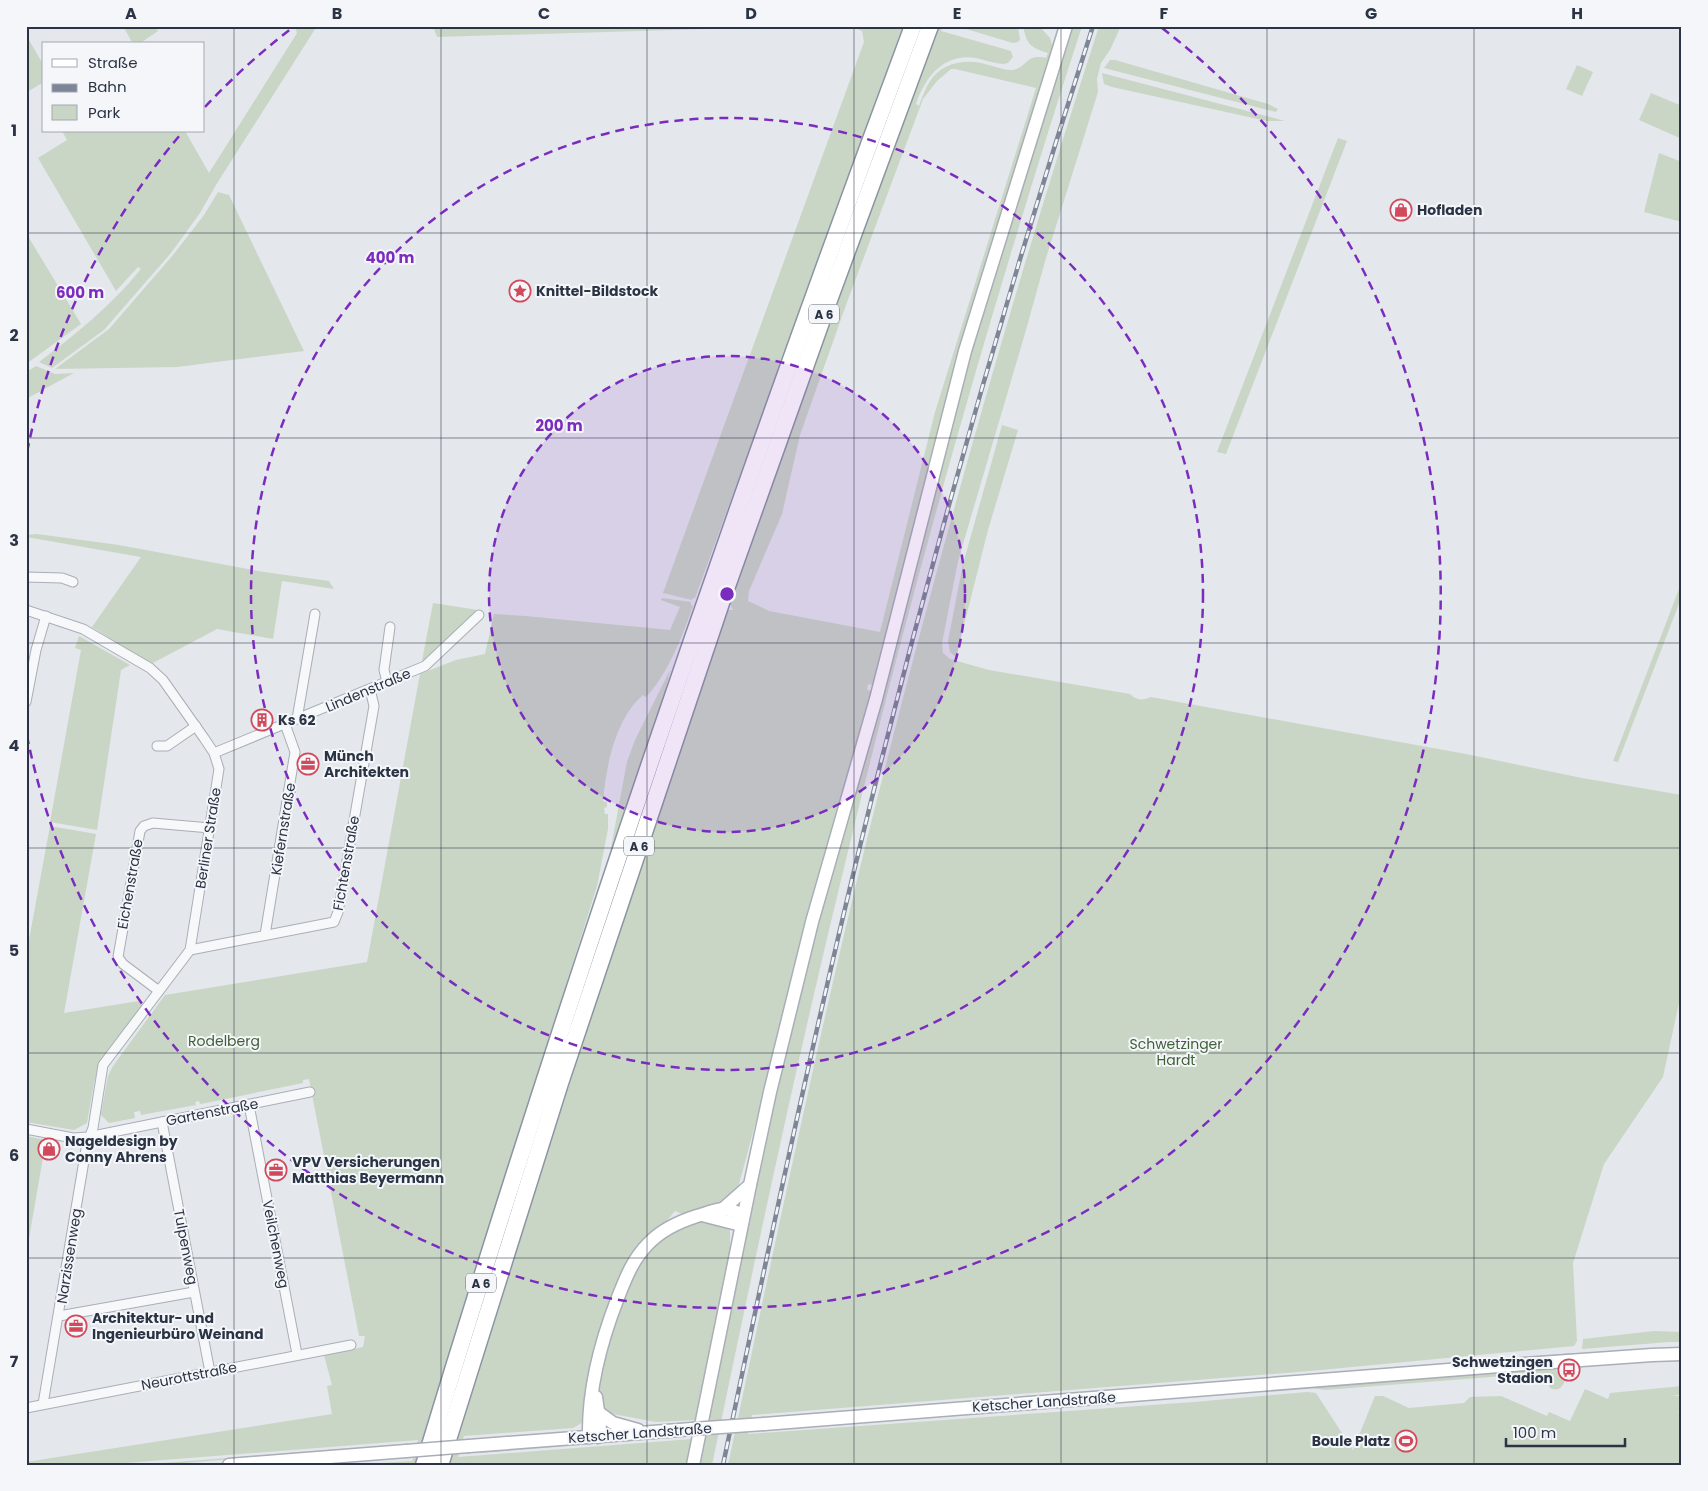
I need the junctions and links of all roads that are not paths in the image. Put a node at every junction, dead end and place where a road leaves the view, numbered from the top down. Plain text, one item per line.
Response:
1 (913, 26) edge
2 (930, 26) edge
3 (1066, 26) edge
4 (26, 576) edge
5 (72, 582) dead end
6 (712, 605) junction
7 (26, 610) edge
8 (315, 614) dead end
9 (480, 615) dead end
10 (46, 616) junction
11 (390, 627) dead end
12 (387, 682) junction
13 (370, 689) junction
14 (27, 698) edge
15 (297, 719) junction
16 (285, 724) junction
17 (196, 726) junction
18 (157, 746) dead end
19 (214, 753) junction
20 (210, 828) junction
21 (265, 935) junction
22 (190, 950) junction
23 (159, 991) junction
24 (310, 1092) dead end
25 (249, 1105) junction
26 (162, 1122) junction
27 (26, 1130) edge
28 (88, 1137) junction
29 (750, 1185) junction
30 (724, 1208) junction
31 (702, 1214) junction
32 (742, 1220) junction
33 (194, 1292) junction
34 (59, 1316) junction
35 (351, 1345) dead end
36 (297, 1354) junction
37 (1682, 1354) edge
38 (210, 1372) junction
39 (594, 1381) junction
40 (43, 1404) junction
41 (26, 1408) edge
42 (598, 1412) junction
43 (645, 1433) junction
44 (593, 1437) junction
45 (229, 1465) edge
46 (424, 1465) edge
47 (440, 1465) edge
48 (693, 1465) edge

1 - 6 highway, A 6
2 - 6 highway, A 6
3 - 29 main road
4 - 5 street
6 - 46 highway, A 6
6 - 47 highway, A 6
7 - 10 street, Berliner Straße
8 - 15 street
9 - 12 street, Lindenstraße
10 - 14 street
10 - 17 street, Berliner Straße
11 - 12 street
12 - 13 street, Lindenstraße
13 - 15 street, Lindenstraße
13 - 21 street, Fichtenstraße
15 - 16 street, Lindenstraße
16 - 19 street, Lindenstraße
16 - 21 street, Kiefernstraße
17 - 18 street
17 - 19 street, Berliner Straße
19 - 20 street, Berliner Straße
20 - 22 street, Berliner Straße
20 - 23 street, Eichenstraße
21 - 22 street, Fichtenstraße
22 - 23 street, Berliner Straße
23 - 28 street, Berliner Straße
24 - 25 street, Gartenstraße
25 - 26 street, Gartenstraße
25 - 36 street, Veilchenweg
26 - 28 street, Gartenstraße
26 - 33 street, Tulpenweg
27 - 28 street, Gartenstraße
28 - 34 street, Narzissenweg
29 - 30 main road
29 - 32 main road
30 - 31 main road
30 - 32 main road
31 - 32 main road
31 - 39 main road
32 - 48 main road
33 - 34 street
33 - 38 street, Tulpenweg
34 - 40 street, Narzissenweg
35 - 36 street, Neurottstraße
36 - 38 street, Neurottstraße
37 - 43 main road, Ketscher Landstraße, bridge
38 - 40 street, Neurottstraße
39 - 42 main road
39 - 44 main road
40 - 41 street, Neurottstraße
42 - 43 main road
42 - 44 main road
43 - 44 main road, Ketscher Landstraße
44 - 45 main road, Ketscher Landstraße, bridge

